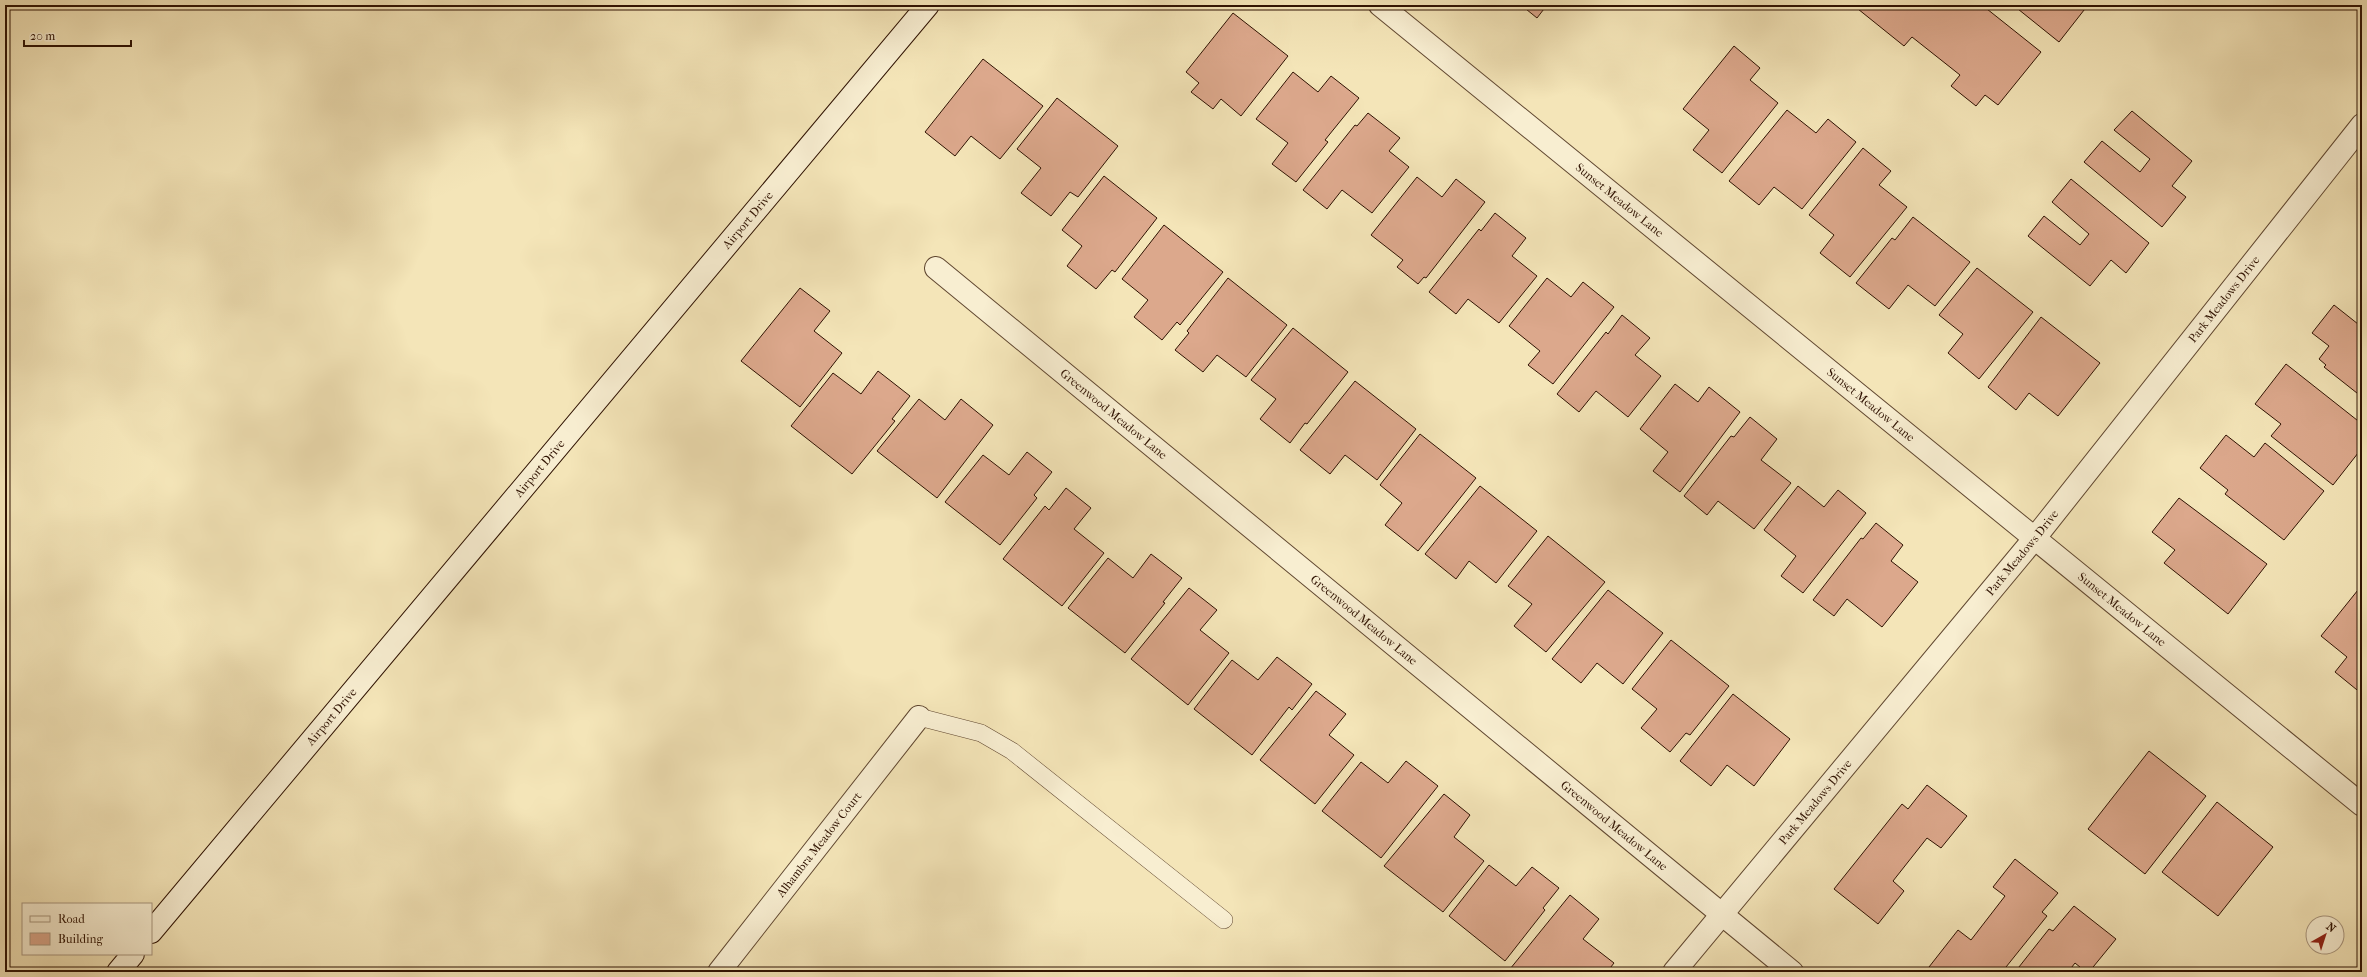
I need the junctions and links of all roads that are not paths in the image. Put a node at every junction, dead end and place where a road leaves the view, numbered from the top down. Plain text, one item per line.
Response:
1 (928, 5) edge
2 (1380, 5) edge
3 (2362, 126) edge
4 (936, 268) dead end
5 (2034, 539) junction
6 (920, 717) joint
7 (2362, 805) edge
8 (1721, 914) junction
9 (1224, 920) dead end
10 (152, 931) edge
11 (132, 955) edge
12 (118, 972) edge
13 (719, 972) edge
14 (1674, 972) edge
15 (1792, 972) edge

1 - 10 street, Airport Drive
2 - 5 street, Sunset Meadow Lane
3 - 5 street, Park Meadows Drive
4 - 8 street, Greenwood Meadow Lane
5 - 7 street, Sunset Meadow Lane
5 - 8 street, Park Meadows Drive
6 - 9 lane
6 - 13 street, Alhambra Meadow Court
8 - 14 street, Park Meadows Drive
8 - 15 street, Greenwood Meadow Lane
11 - 12 street

